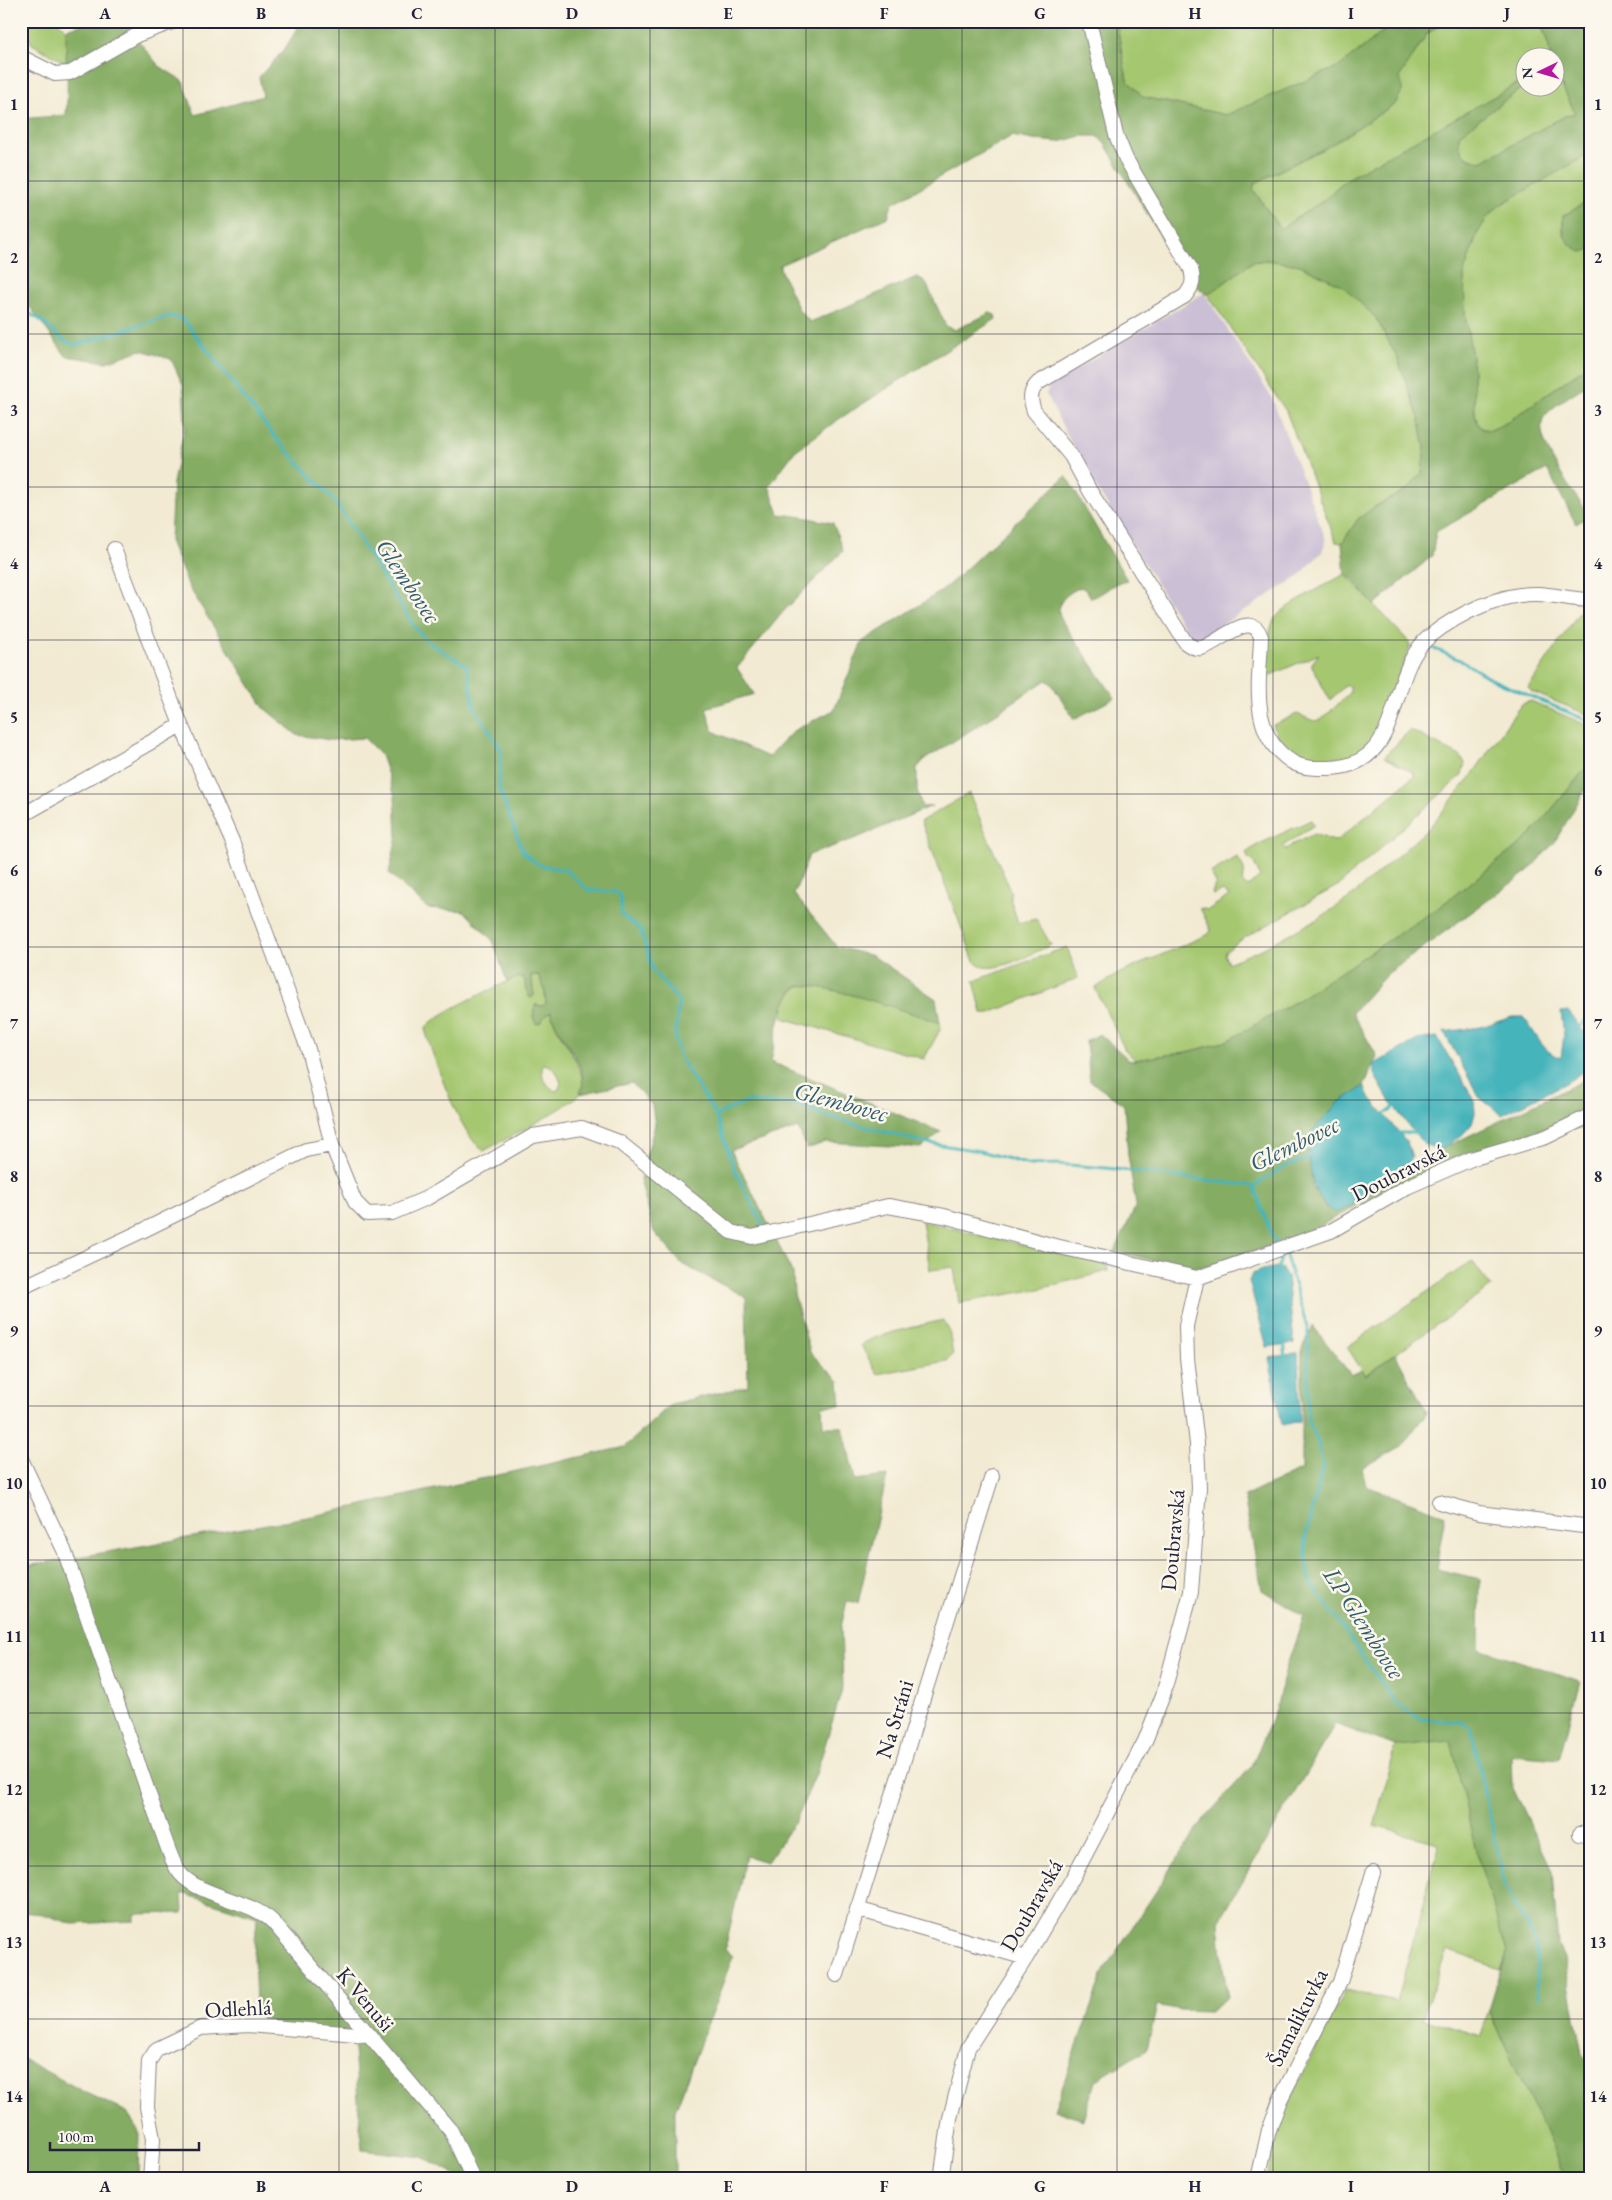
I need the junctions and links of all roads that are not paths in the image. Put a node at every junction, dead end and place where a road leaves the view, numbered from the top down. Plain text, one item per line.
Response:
1 (175, 21) edge
2 (1089, 21) edge
3 (21, 58) edge
4 (114, 549) dead end
5 (1591, 600) edge
6 (181, 725) junction
7 (21, 816) edge
8 (1591, 1115) edge
9 (332, 1145) junction
10 (1197, 1278) junction
11 (21, 1288) edge
12 (21, 1458) edge
13 (992, 1476) dead end
14 (1439, 1502) dead end
15 (1591, 1527) edge
16 (1373, 1873) dead end
17 (857, 1909) junction
18 (1026, 1958) junction
19 (837, 1975) dead end
20 (368, 2035) junction
21 (150, 2179) edge
22 (473, 2179) edge
23 (941, 2179) edge
24 (1258, 2179) edge

1 - 3 street
2 - 5 street
4 - 6 street
6 - 7 street
6 - 9 street
8 - 10 street, Doubravská
9 - 10 street
9 - 11 street
10 - 18 street, Doubravská
12 - 20 street, K Venuši
13 - 17 street, Na Stráni
14 - 15 street
16 - 24 street, Šamalikuvka
17 - 18 street
17 - 19 street, Na Stráni
18 - 23 street, Doubravská
20 - 21 street, Odlehlá
20 - 22 street, K Venuši

